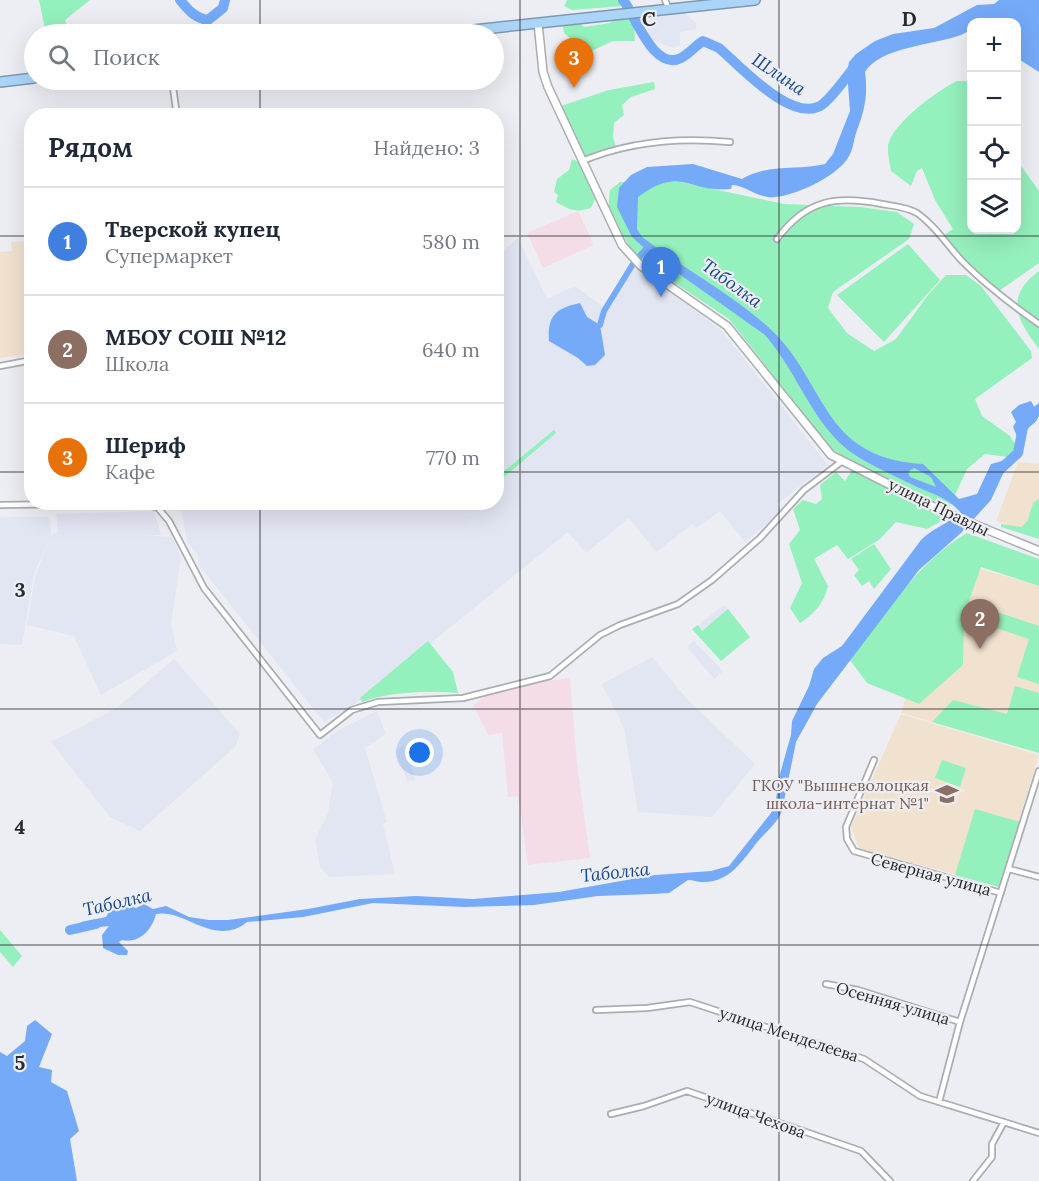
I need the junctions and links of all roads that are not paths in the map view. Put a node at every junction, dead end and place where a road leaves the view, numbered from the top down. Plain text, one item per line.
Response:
1 (755, 0) edge
2 (667, 4) edge
3 (538, 23) junction
4 (504, 27) edge
5 (24, 79) edge
6 (0, 82) edge
7 (173, 90) edge
8 (176, 108) edge
9 (730, 142) dead end
10 (582, 161) junction
11 (777, 239) dead end
12 (1039, 324) edge
13 (24, 362) edge
14 (0, 366) edge
15 (841, 462) junction
16 (0, 505) edge
17 (24, 505) edge
18 (160, 510) edge
19 (1039, 551) edge
20 (874, 759) dead end
21 (1039, 771) edge
22 (1009, 869) junction
23 (1039, 878) edge
24 (1001, 893) junction
25 (826, 984) dead end
26 (596, 1010) dead end
27 (960, 1022) junction
28 (939, 1102) junction
29 (610, 1114) dead end
30 (1004, 1122) junction
31 (1039, 1133) edge
32 (890, 1181) edge
33 (973, 1181) edge

1 - 2 highway
2 - 3 highway
3 - 4 highway
3 - 10 street, улица Правды
5 - 6 highway
7 - 8 street
9 - 10 street
10 - 15 street, улица Правды
11 - 12 street
13 - 14 street
15 - 18 street
15 - 19 street, улица Правды
16 - 17 street
20 - 24 street, Северная улица
21 - 22 street, Северная улица
22 - 23 street
22 - 24 street, Северная улица
24 - 27 street, Северная улица
25 - 27 street, Осенняя улица
26 - 28 street, улица Менделеева
27 - 28 street, Северная улица
28 - 30 street, улица Менделеева
29 - 32 street, улица Чехова
30 - 31 street, улица Менделеева
30 - 33 street

